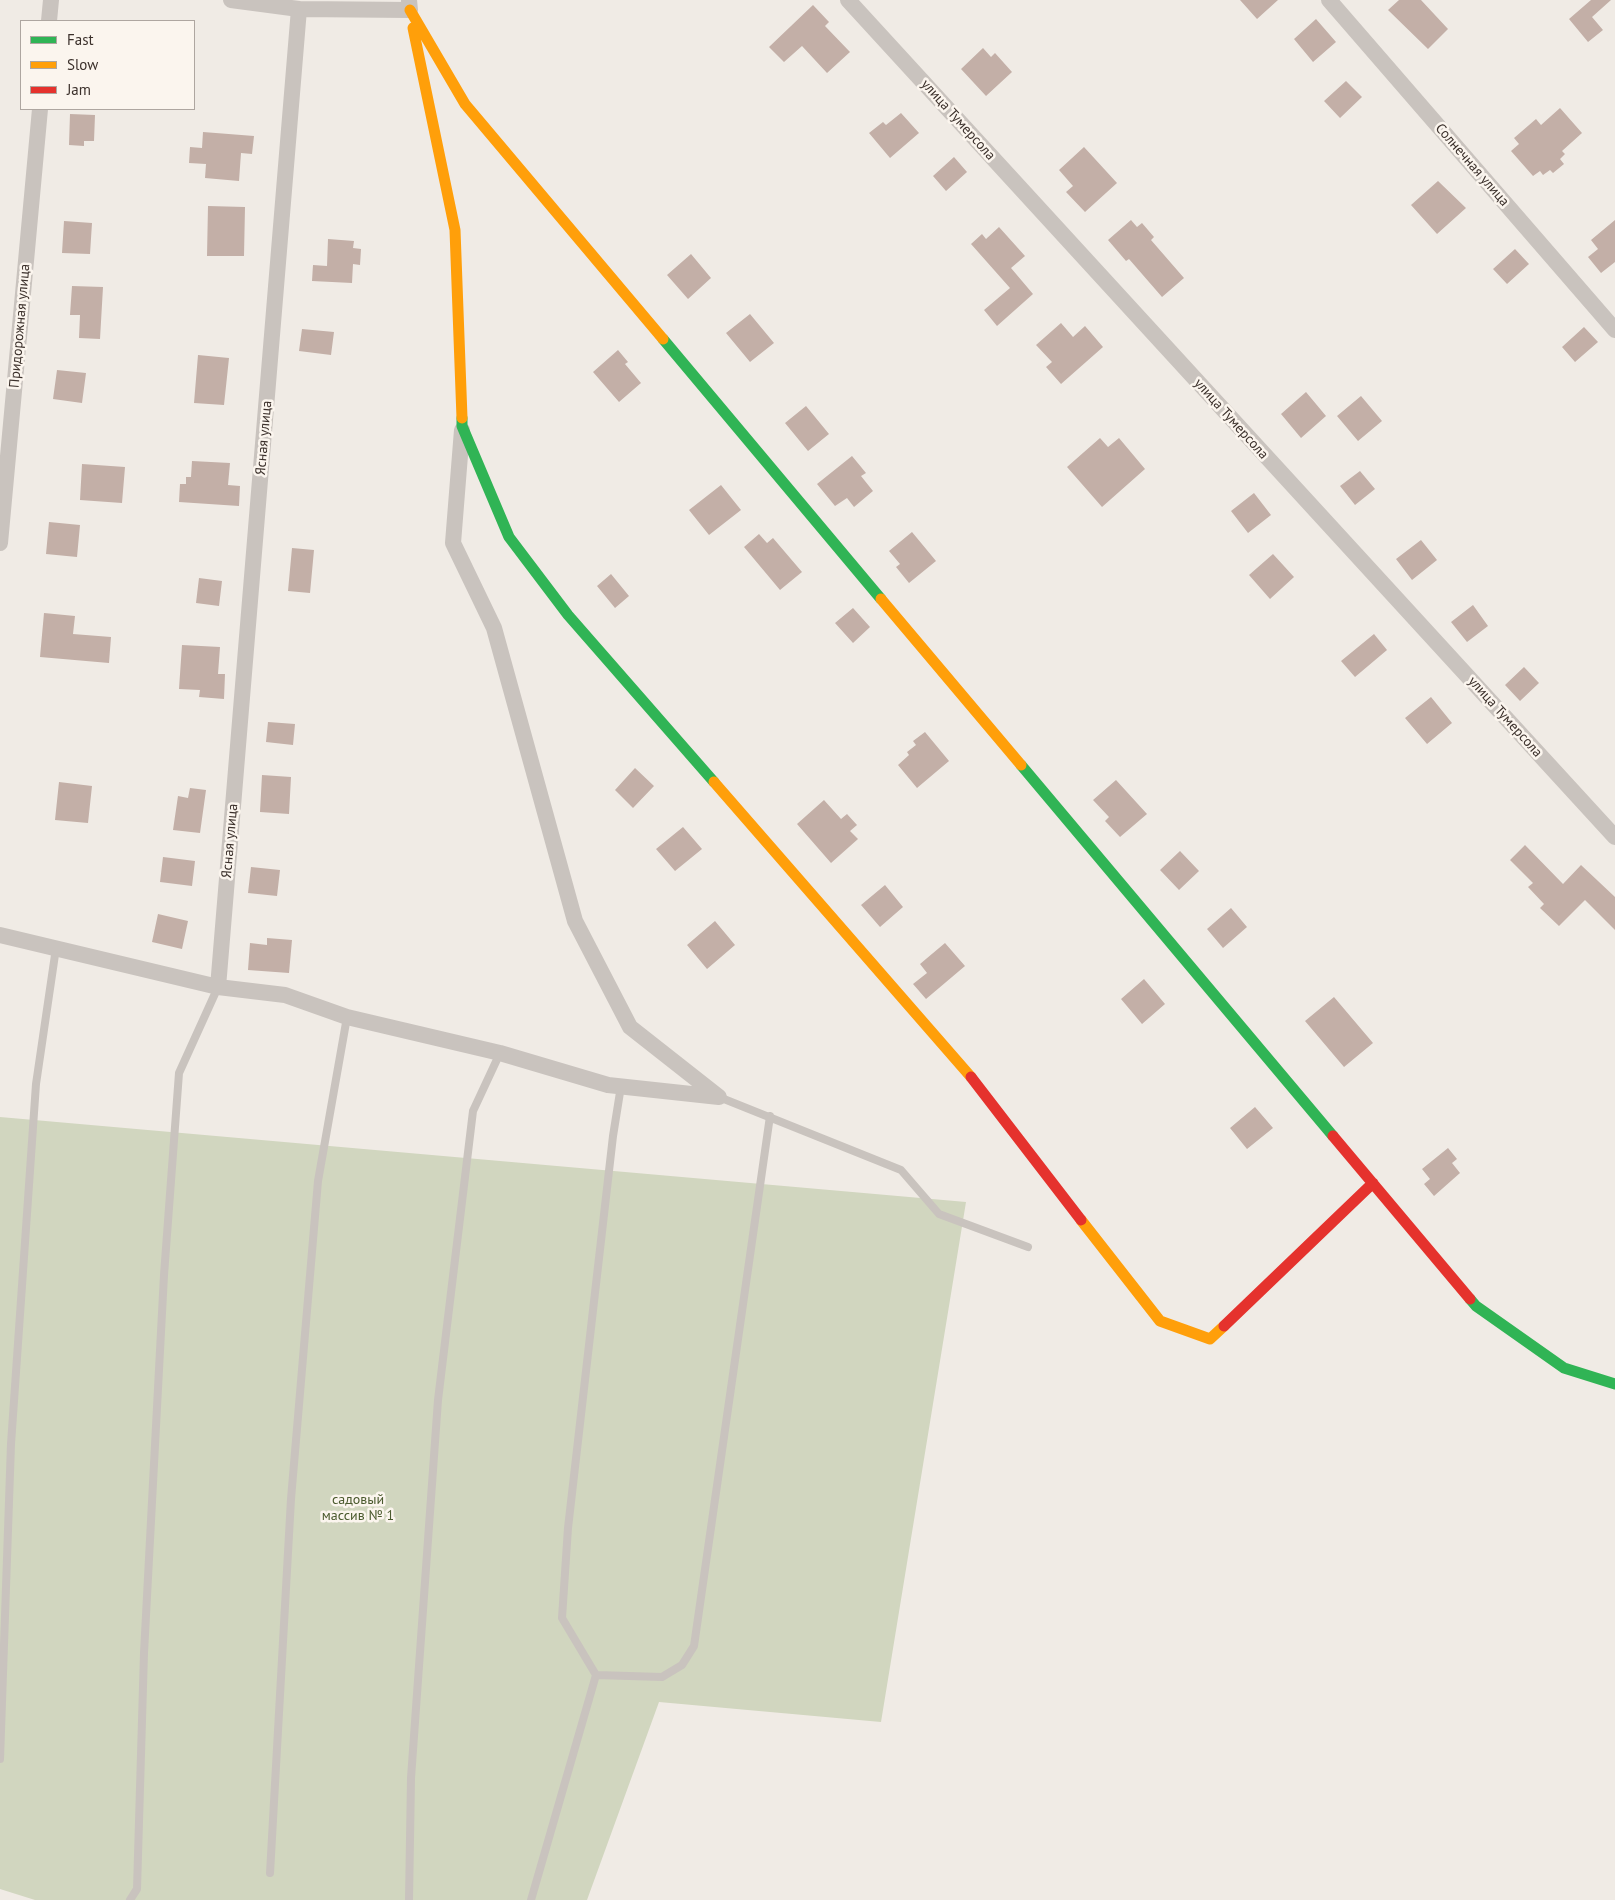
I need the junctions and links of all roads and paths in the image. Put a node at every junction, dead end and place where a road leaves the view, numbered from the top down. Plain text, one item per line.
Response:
1 (51, 0) edge
2 (231, 0) edge
3 (848, 0) edge
4 (1329, 0) edge
5 (409, 5) edge
6 (299, 9) junction
7 (49, 20) edge
8 (40, 110) edge
9 (1615, 330) edge
10 (462, 426) junction
11 (0, 543) edge
12 (1615, 837) edge
13 (0, 935) edge
14 (56, 948) junction
15 (218, 987) junction
16 (347, 1017) junction
17 (500, 1053) junction
18 (621, 1086) junction
19 (719, 1096) junction
20 (770, 1116) junction
21 (1373, 1183) junction
22 (1028, 1247) dead end
23 (1615, 1384) edge
24 (596, 1675) junction
25 (0, 1758) edge
26 (270, 1873) dead end
27 (130, 1900) edge
28 (409, 1900) edge
29 (531, 1900) edge

1 - 7 street
2 - 6 street
3 - 12 street, улица Тумерсола
4 - 9 street, Солнечная улица
5 - 6 street
5 - 10 street
5 - 21 street
6 - 15 street, Ясная улица
8 - 11 street, Придорожная улица
10 - 19 street
10 - 21 street
13 - 14 street
14 - 15 street
14 - 25 lane
15 - 16 street
15 - 27 lane
16 - 17 street
16 - 26 lane
17 - 18 street
17 - 28 lane
18 - 19 street
18 - 24 lane
19 - 20 lane
20 - 22 lane
20 - 24 lane
21 - 23 street
24 - 29 lane

